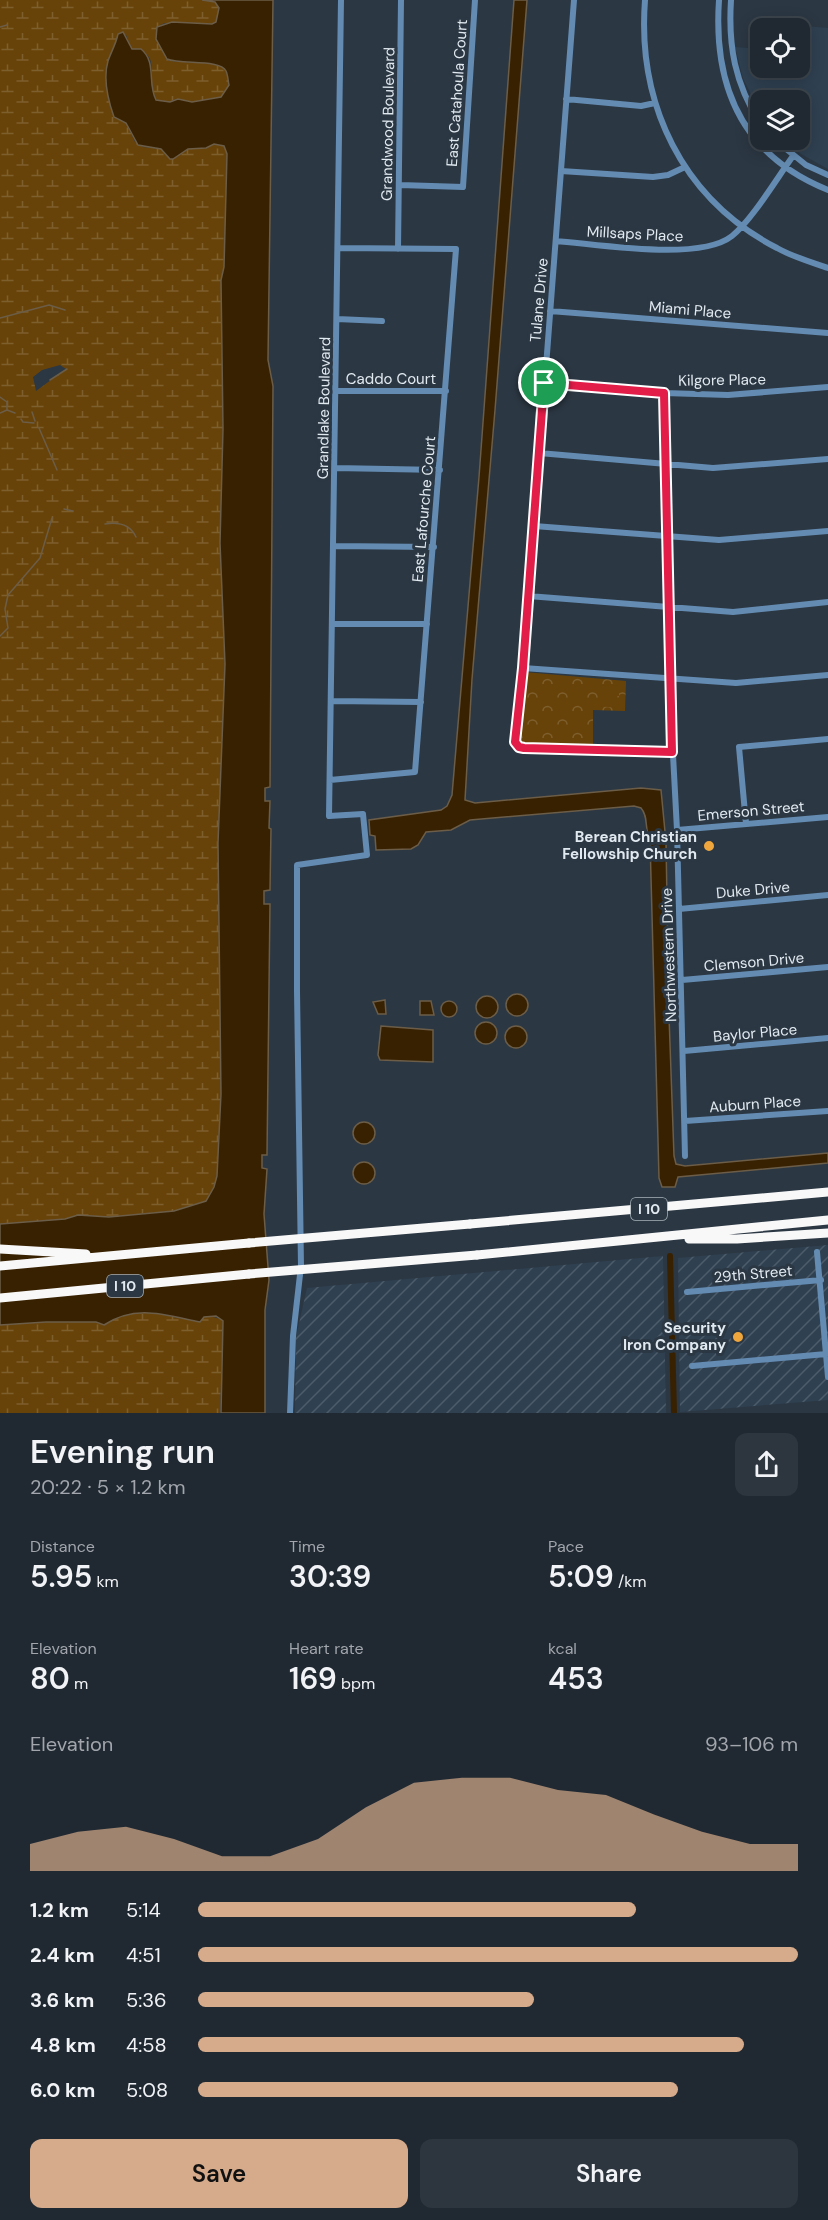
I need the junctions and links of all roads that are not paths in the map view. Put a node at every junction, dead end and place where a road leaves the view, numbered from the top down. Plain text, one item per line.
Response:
1 (341, 0) edge
2 (401, 0) edge
3 (475, 0) edge
4 (574, 0) edge
5 (645, 0) edge
6 (719, 0) edge
7 (731, 0) edge
8 (566, 99) junction
9 (655, 103) junction
10 (750, 105) edge
11 (786, 150) edge
12 (793, 156) junction
13 (685, 167) junction
14 (785, 168) junction
15 (561, 171) junction
16 (828, 175) edge
17 (400, 185) junction
18 (828, 190) edge
19 (742, 226) junction
20 (555, 241) junction
21 (338, 248) junction
22 (398, 249) junction
23 (828, 268) edge
24 (550, 311) junction
25 (337, 319) junction
26 (382, 321) dead end
27 (828, 333) edge
28 (544, 383) junction
29 (828, 387) edge
30 (336, 391) junction
31 (446, 392) junction
32 (664, 393) junction
33 (539, 453) junction
34 (828, 459) edge
35 (666, 464) junction
36 (334, 468) junction
37 (440, 470) junction
38 (534, 526) junction
39 (828, 531) edge
40 (666, 535) junction
41 (333, 546) junction
42 (434, 547) junction
43 (528, 596) junction
44 (828, 602) edge
45 (668, 608) junction
46 (333, 624) junction
47 (427, 624) junction
48 (523, 668) junction
49 (828, 675) edge
50 (669, 680) junction
51 (332, 701) junction
52 (421, 702) junction
53 (828, 739) edge
54 (672, 752) junction
55 (330, 780) junction
56 (828, 817) edge
57 (746, 824) junction
58 (677, 830) junction
59 (828, 895) edge
60 (679, 909) junction
61 (828, 967) edge
62 (682, 980) junction
63 (828, 1038) edge
64 (684, 1051) junction
65 (828, 1111) edge
66 (685, 1121) junction
67 (685, 1156) dead end
68 (828, 1192) edge
69 (828, 1220) edge
70 (828, 1233) edge
71 (633, 1239) junction
72 (0, 1249) edge
73 (817, 1252) dead end
74 (96, 1258) junction
75 (0, 1266) edge
76 (821, 1280) junction
77 (687, 1292) dead end
78 (0, 1298) edge
79 (826, 1354) junction
80 (692, 1366) dead end
81 (828, 1377) edge
82 (290, 1413) edge

1 - 21 street, Grandlake Boulevard
2 - 17 street, Grandwood Boulevard
3 - 17 street, East Catahoula Court
4 - 8 street, Tulane Drive
5 - 9 street
6 - 14 street
7 - 10 street
8 - 9 street
8 - 15 street, Tulane Drive
9 - 13 street
11 - 12 street
12 - 14 street, Millsaps Place
12 - 16 street
13 - 15 street
13 - 19 street
14 - 18 street
14 - 19 street, Millsaps Place
15 - 20 street, Tulane Drive
17 - 22 street, Grandwood Boulevard
19 - 20 street, Millsaps Place
19 - 23 street
20 - 24 street, Tulane Drive
21 - 22 street
21 - 25 street, Grandlake Boulevard
22 - 31 street, East Lafourche Court
24 - 27 street, Miami Place
24 - 28 street, Tulane Drive
25 - 26 street
25 - 30 street, Grandlake Boulevard
28 - 32 street, Kilgore Place
28 - 33 street, Tulane Drive
29 - 32 street, Kilgore Place
30 - 31 street, Caddo Court
30 - 36 street, Grandlake Boulevard
31 - 37 street, East Lafourche Court
32 - 35 street, Northwestern Drive
33 - 35 street
33 - 38 street, Tulane Drive
34 - 35 street
35 - 40 street, Northwestern Drive
36 - 37 street
36 - 41 street, Grandlake Boulevard
37 - 42 street, East Lafourche Court
38 - 40 street
38 - 43 street, Tulane Drive
39 - 40 street
40 - 45 street, Northwestern Drive
41 - 42 street
41 - 46 street, Grandlake Boulevard
42 - 47 street, East Lafourche Court
43 - 45 street
43 - 48 street, Tulane Drive
44 - 45 street
45 - 50 street, Northwestern Drive
46 - 47 street
46 - 51 street, Grandlake Boulevard
47 - 52 street, East Lafourche Court
48 - 50 street
48 - 54 street, Tulane Drive
49 - 50 street
50 - 54 street, Northwestern Drive
51 - 52 street
51 - 55 street, Grandlake Boulevard
52 - 55 street, East Lafourche Court
53 - 57 street
54 - 58 street, Northwestern Drive
55 - 82 street, Grandlake Boulevard
56 - 57 street, Emerson Street
57 - 58 street, Emerson Street
58 - 60 street, Northwestern Drive
59 - 60 street, Duke Drive
60 - 62 street, Northwestern Drive
61 - 62 street, Clemson Drive
62 - 64 street, Northwestern Drive
63 - 64 street, Baylor Place
64 - 66 street, Northwestern Drive
65 - 66 street, Auburn Place
66 - 67 street, Northwestern Drive
68 - 74 highway, I 10, bridge
69 - 71 highway, I 10
70 - 71 highway
71 - 78 highway, I 10, bridge
72 - 74 highway
73 - 76 street
74 - 75 highway, I 10
76 - 77 street, 29th Street
76 - 79 street
79 - 80 street
79 - 81 street

